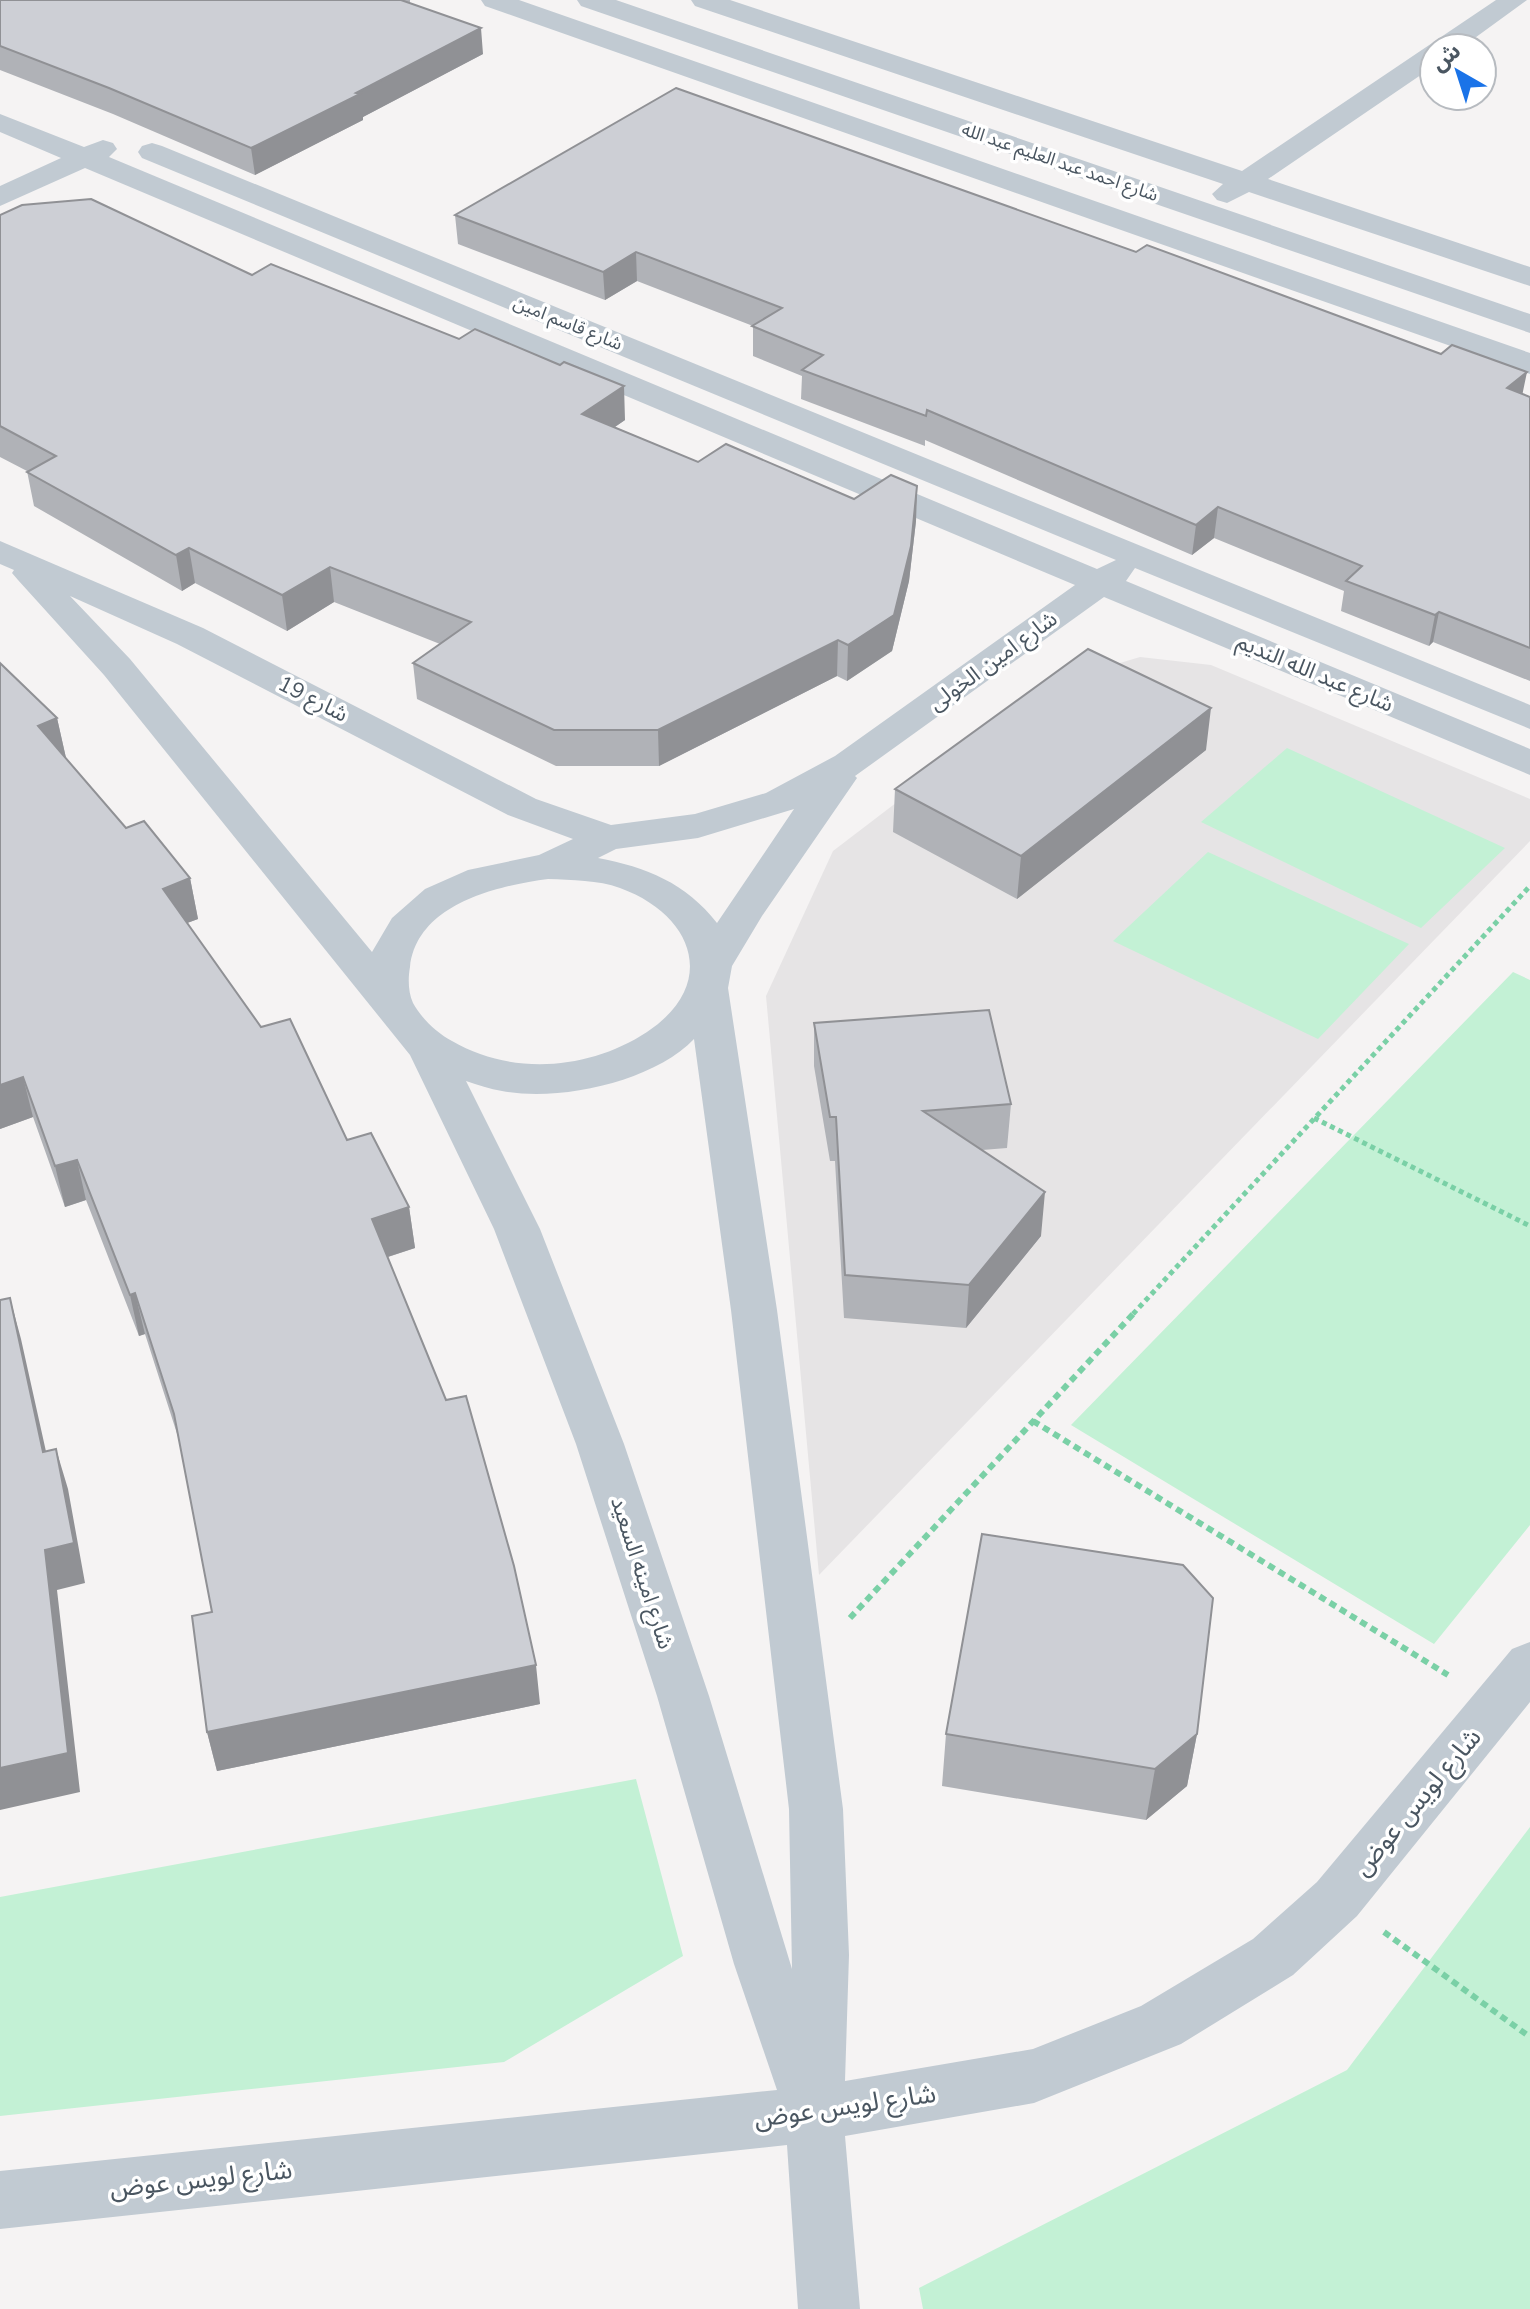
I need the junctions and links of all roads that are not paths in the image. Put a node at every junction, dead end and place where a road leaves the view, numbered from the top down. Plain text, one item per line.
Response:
1 (494, 0) edge
2 (590, 0) edge
3 (704, 0) edge
4 (1514, 0) edge
5 (1467, 32) edge
6 (1418, 65) edge
7 (14, 106) edge
8 (82, 124) dead end
9 (122, 140) junction
10 (85, 157) junction
11 (1245, 181) junction
12 (0, 197) edge
13 (1202, 211) junction
14 (1530, 277) edge
15 (1530, 324) edge
16 (1530, 364) edge
17 (9, 555) edge
18 (1137, 556) junction
19 (1100, 583) junction
20 (1530, 718) edge
21 (1530, 763) edge
22 (848, 764) junction
23 (608, 838) junction
24 (548, 866) junction
25 (635, 878) junction
26 (710, 977) junction
27 (390, 1001) junction
28 (428, 1048) junction
29 (1514, 1685) edge
30 (814, 2114) junction
31 (0, 2200) edge
32 (829, 2309) edge

1 - 16 street
2 - 13 street, شارع احمد عبد العليم عبد الله
3 - 11 street, شارع احمد عبد العليم عبد الله
4 - 5 street
6 - 11 street
7 - 10 street, شارع قاسم امين
8 - 9 street, شارع قاسم امين
9 - 10 street
9 - 18 street, شارع قاسم امين
10 - 12 street
10 - 19 street, شارع قاسم امين
11 - 13 street
11 - 14 street, شارع احمد عبد العليم عبد الله
13 - 15 street, شارع احمد عبد العليم عبد الله
17 - 23 street, شارع 19
17 - 27 street, شارع 19
18 - 19 street, شارع امين الخولى
18 - 20 street, شارع عبد الله النديم
19 - 21 street, شارع عبد الله النديم
19 - 22 street, شارع امين الخولى
22 - 23 street, شارع امين الخولى
22 - 26 street, شارع امين الخولى
23 - 24 street
23 - 25 street
24 - 25 street
24 - 27 street
25 - 26 street
26 - 28 street
26 - 30 street, شارع امينه السعيد
27 - 28 street
28 - 30 street, شارع امينه السعيد
29 - 30 street, شارع لويس عوض
30 - 31 street, شارع لويس عوض
30 - 32 street, شارع امينه السعيد

